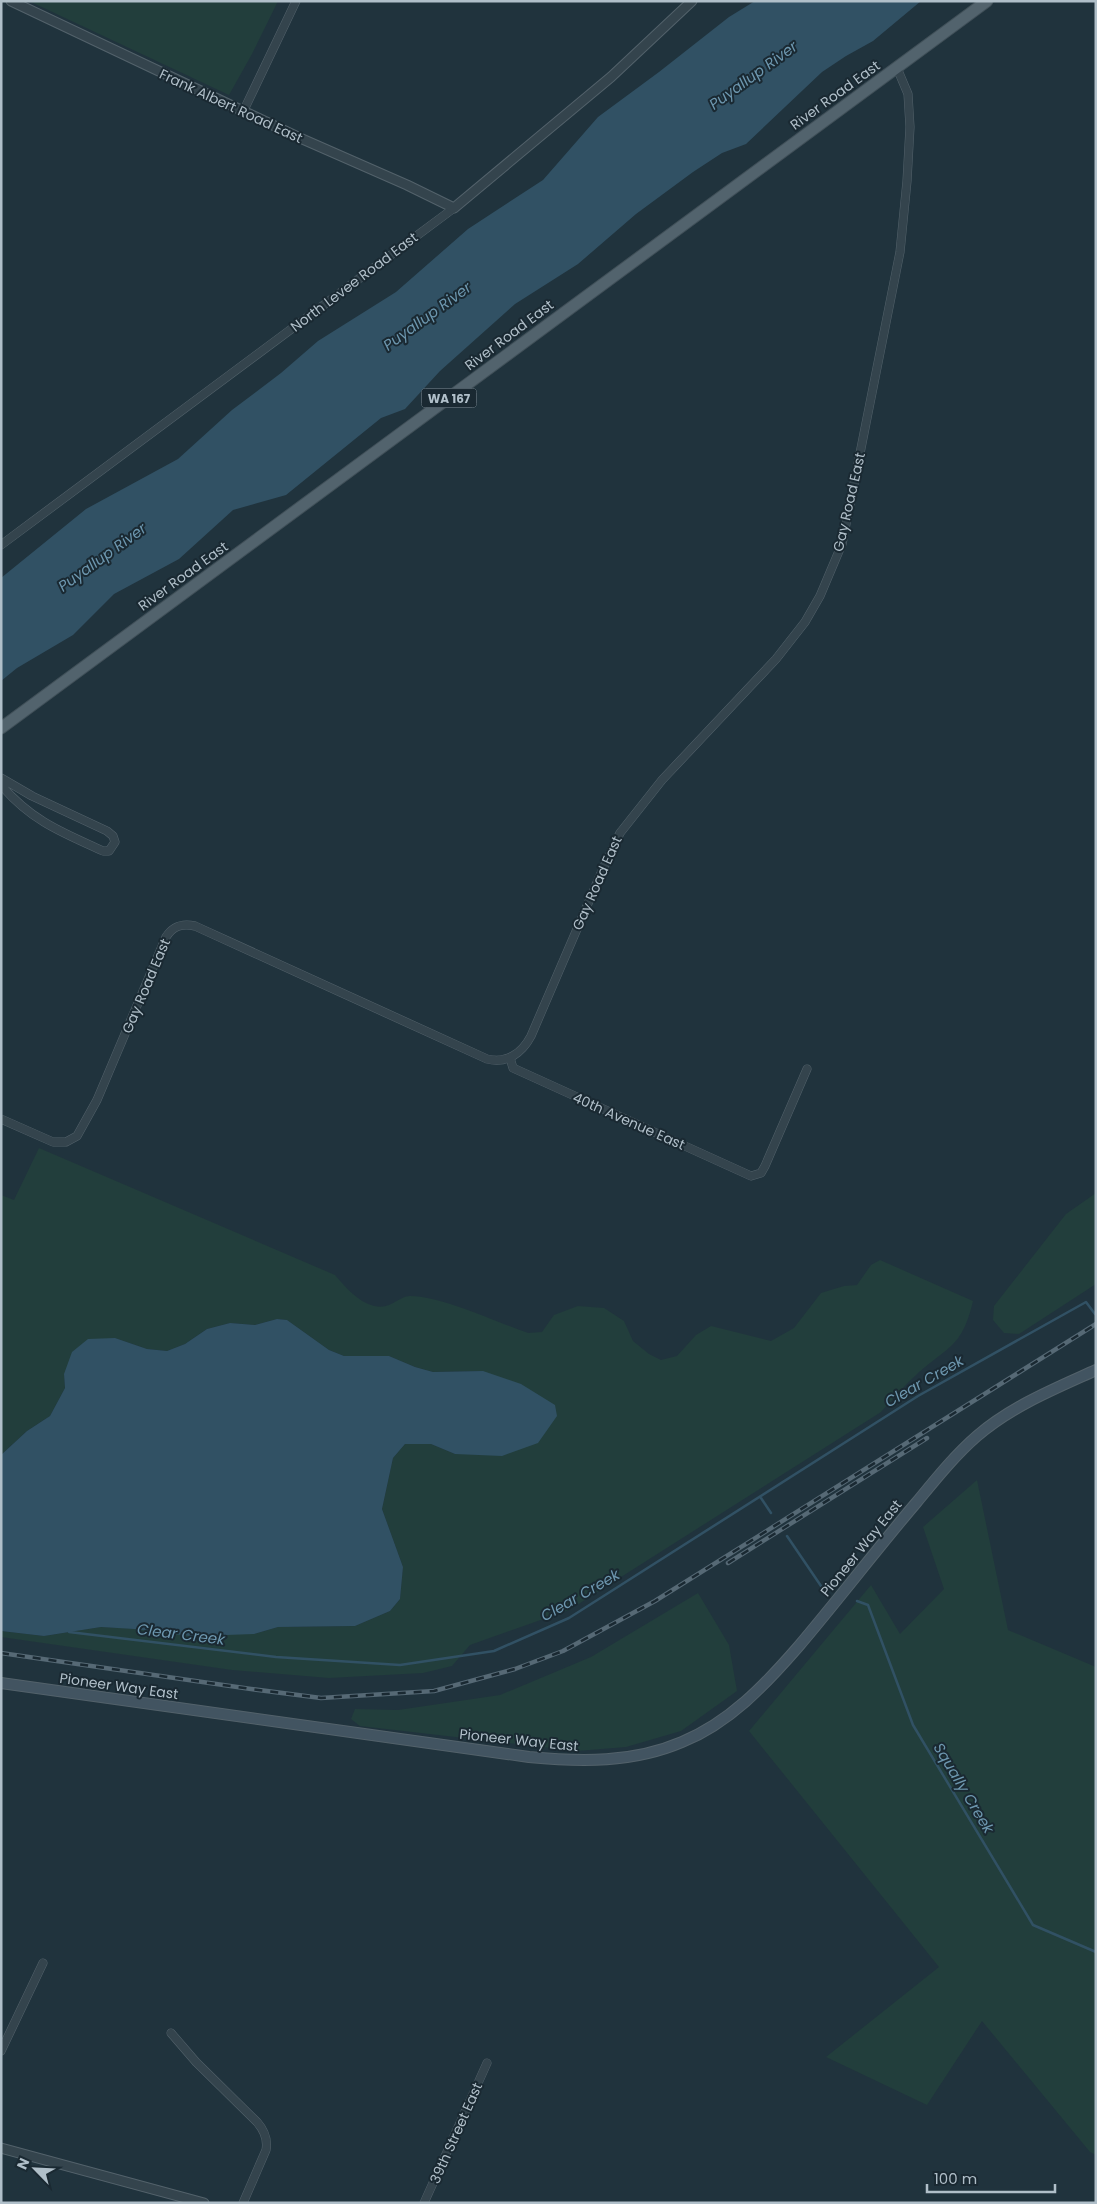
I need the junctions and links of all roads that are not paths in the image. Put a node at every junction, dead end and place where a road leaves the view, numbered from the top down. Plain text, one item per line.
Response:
1 (11, 1) edge
2 (296, 1) edge
3 (692, 1) edge
4 (986, 1) edge
5 (897, 68) junction
6 (243, 112) junction
7 (454, 208) junction
8 (1, 545) edge
9 (1, 728) edge
10 (1, 778) edge
11 (1, 785) edge
12 (510, 1058) junction
13 (807, 1069) dead end
14 (1, 1119) edge
15 (1096, 1370) edge
16 (1, 1682) edge
17 (43, 1963) dead end
18 (171, 2033) dead end
19 (1, 2051) edge
20 (487, 2063) dead end
21 (1, 2148) edge
22 (204, 2203) edge
23 (243, 2203) edge
24 (424, 2203) edge

1 - 6 street, Frank Albert Road East
2 - 6 street
3 - 7 street, North Levee Road East
4 - 5 main road, River Road East / WA 167
5 - 9 main road, River Road East / WA 167
5 - 12 street, Gay Road East
6 - 7 street, Frank Albert Road East
7 - 8 street, North Levee Road East
10 - 11 street
12 - 13 street, 40th Avenue East
12 - 14 street, Gay Road East
15 - 16 main road, Pioneer Way East
17 - 19 street
18 - 23 street
20 - 24 street, 39th Street East
21 - 22 street

